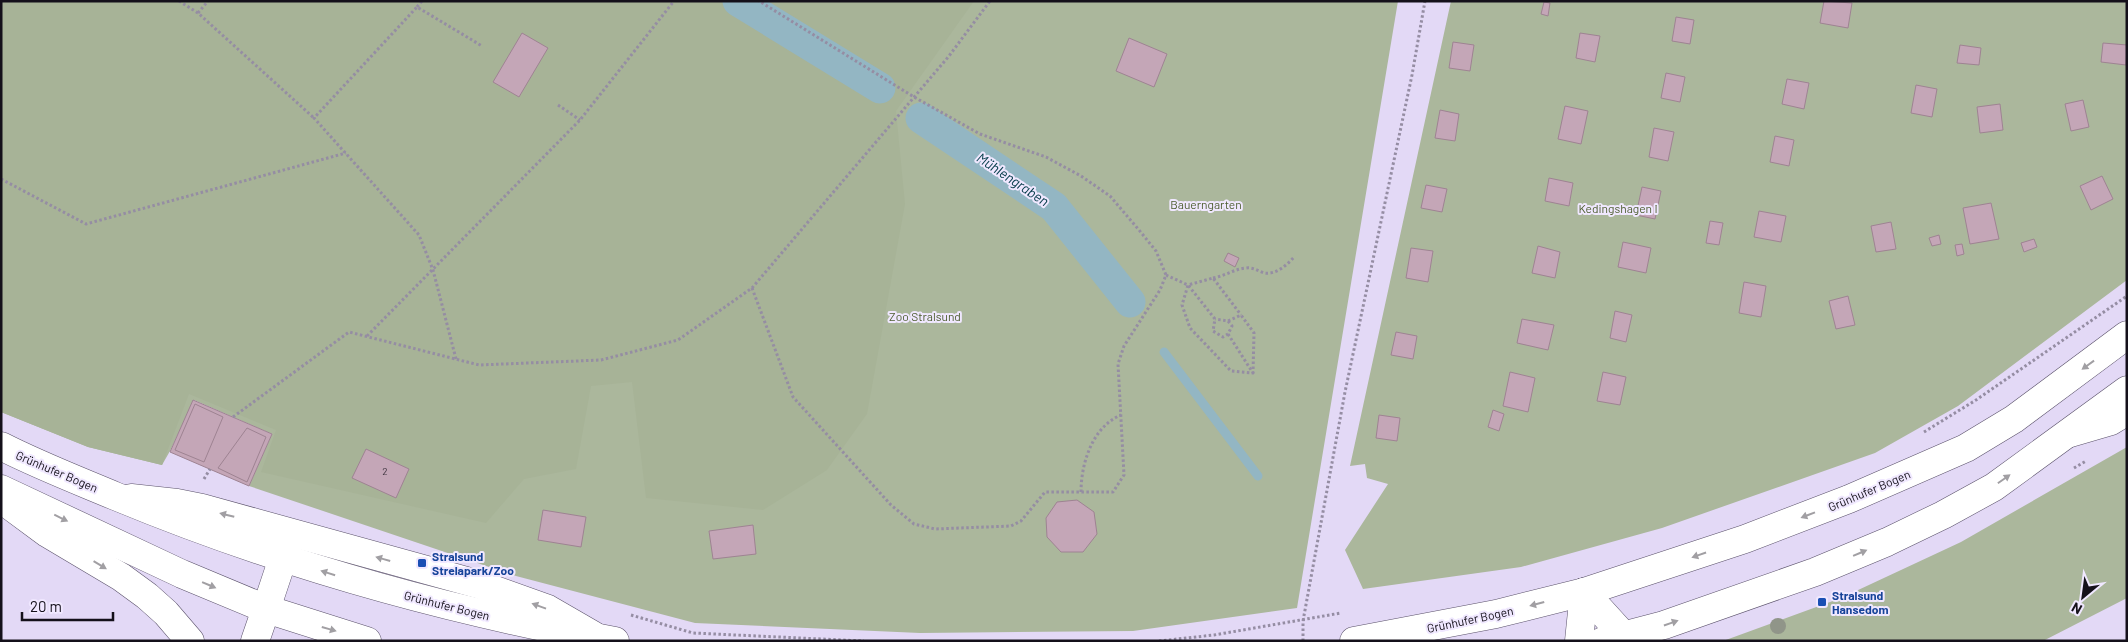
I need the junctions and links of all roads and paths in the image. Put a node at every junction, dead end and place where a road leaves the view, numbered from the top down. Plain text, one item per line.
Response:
1 (179, 1) edge
2 (208, 1) edge
3 (422, 1) edge
4 (674, 1) edge
5 (759, 1) edge
6 (990, 1) edge
7 (1425, 1) edge
8 (418, 7) junction
9 (198, 13) junction
10 (482, 46) dead end
11 (914, 97) junction
12 (558, 104) dead end
13 (314, 118) junction
14 (580, 120) junction
15 (346, 154) junction
16 (1, 179) edge
17 (1294, 257) dead end
18 (433, 270) junction
19 (1166, 275) junction
20 (1213, 278) junction
21 (1188, 285) junction
22 (752, 288) junction
23 (2127, 296) edge
24 (1241, 315) junction
25 (1215, 319) junction
26 (1228, 321) junction
27 (1228, 334) junction
28 (2127, 335) edge
29 (367, 336) junction
30 (456, 359) junction
31 (1253, 372) junction
32 (2127, 390) edge
33 (2127, 412) edge
34 (1121, 416) junction
35 (233, 417) dead end
36 (1921, 434) dead end
37 (2068, 434) junction
38 (1, 446) edge
39 (1, 489) edge
40 (1081, 492) junction
41 (118, 497) junction
42 (1, 499) edge
43 (283, 558) junction
44 (1584, 592) junction
45 (266, 609) junction
46 (1350, 612) dead end
47 (1302, 621) junction
48 (606, 639) edge
49 (1617, 639) edge
50 (190, 641) edge
51 (255, 641) edge
52 (367, 641) edge
53 (1159, 641) edge
54 (1303, 641) edge
55 (1354, 641) edge
56 (1579, 641) edge

1 - 9 path
2 - 9 path
3 - 8 path
4 - 14 path
5 - 11 path
6 - 11 path
7 - 47 path
8 - 10 path
8 - 13 path
9 - 13 path
11 - 19 path
11 - 22 path
12 - 14 path
13 - 15 path
14 - 18 path
15 - 16 path
15 - 18 path
17 - 20 path
18 - 29 path
18 - 30 path
19 - 21 path
19 - 34 path
20 - 21 path
20 - 24 path
21 - 25 path
21 - 31 path
22 - 30 path
22 - 40 path
23 - 36 path
24 - 26 path
24 - 31 path
25 - 26 path
25 - 27 path
26 - 27 path
27 - 31 path
28 -> 44 main road, Grünhufer Bogen
29 - 30 path
29 - 35 path
32 - 37 main road
33 - 37 main road
34 - 40 path
34 - 40 path
49 -> 37 main road
38 - 41 main road, Grünhufer Bogen
39 -> 45 main road
41 - 43 main road, Grünhufer Bogen
48 -> 41 main road
42 -> 50 main road
43 - 45 main road
48 -> 43 main road, Grünhufer Bogen
44 - 49 main road
44 -> 55 main road, Grünhufer Bogen
44 - 56 main road
45 - 51 main road
45 -> 52 main road
46 - 47 path
47 - 53 path
47 - 54 path

